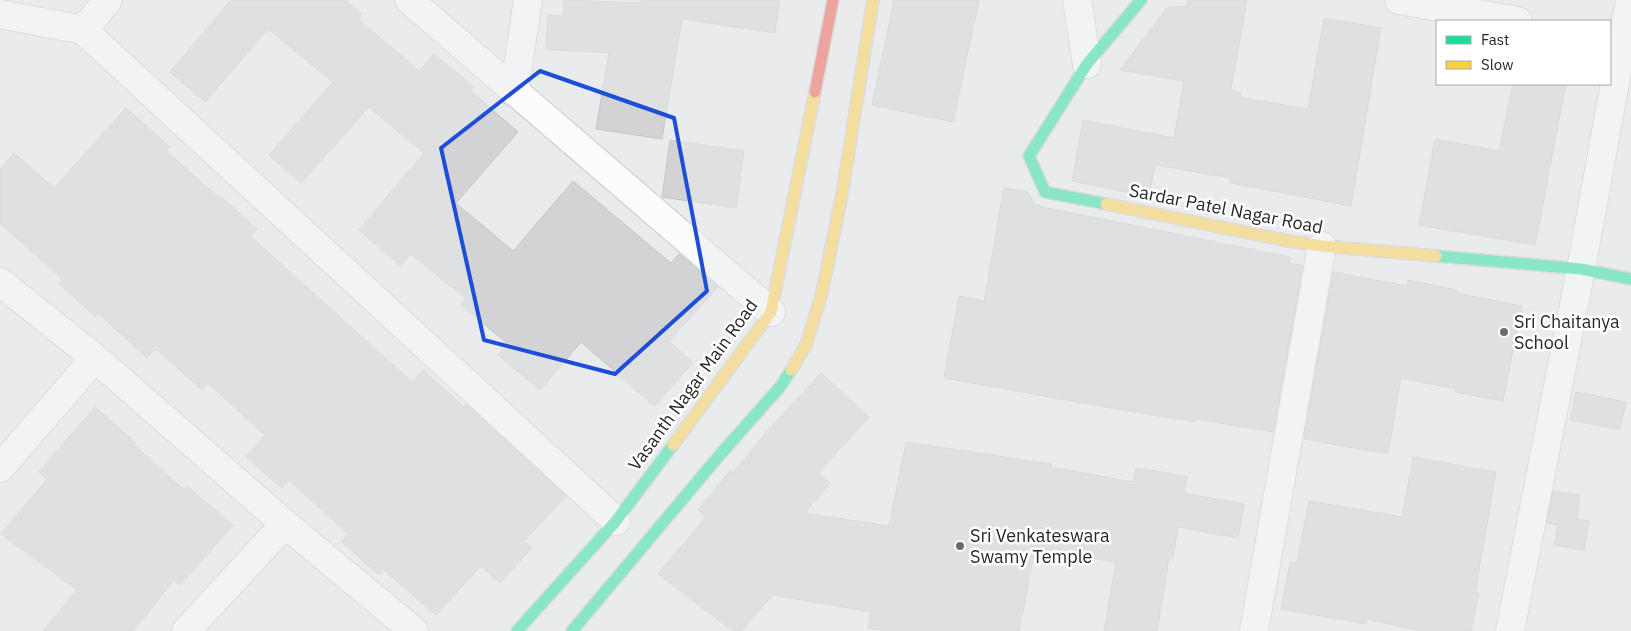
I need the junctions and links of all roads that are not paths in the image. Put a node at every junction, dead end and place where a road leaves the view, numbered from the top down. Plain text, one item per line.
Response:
1 (108, 0) edge
2 (410, 0) edge
3 (528, 0) edge
4 (833, 0) edge
5 (873, 0) edge
6 (1077, 0) edge
7 (1141, 0) edge
8 (1399, 0) edge
9 (1630, 0) edge
10 (0, 14) edge
11 (1512, 20) edge
12 (83, 30) junction
13 (1621, 40) edge
14 (1087, 64) junction
15 (514, 92) junction
16 (1322, 246) junction
17 (1581, 269) junction
18 (1631, 279) edge
19 (0, 282) edge
20 (771, 312) junction
21 (95, 358) junction
22 (0, 468) edge
23 (616, 521) junction
24 (285, 524) junction
25 (186, 631) edge
26 (414, 631) edge
27 (518, 631) edge
28 (572, 631) edge
29 (1254, 631) edge
30 (1510, 631) edge

1 - 12 street
2 - 15 street
3 - 15 street
4 - 20 street, Vasanth Nagar Main Road
5 - 28 street
6 - 14 street
7 - 14 street, Sardar Patel Nagar Road
8 - 11 street
9 - 13 street
10 - 12 street
12 - 23 street
13 - 17 street
14 - 16 street, Sardar Patel Nagar Road
15 - 20 street
16 - 17 street, Sardar Patel Nagar Road
16 - 29 street
17 - 18 street, Sardar Patel Nagar Road
17 - 30 street
19 - 21 street
20 - 23 street, Vasanth Nagar Main Road
21 - 22 street
21 - 24 street
23 - 27 street, Vasanth Nagar Main Road
24 - 25 street
24 - 26 street

